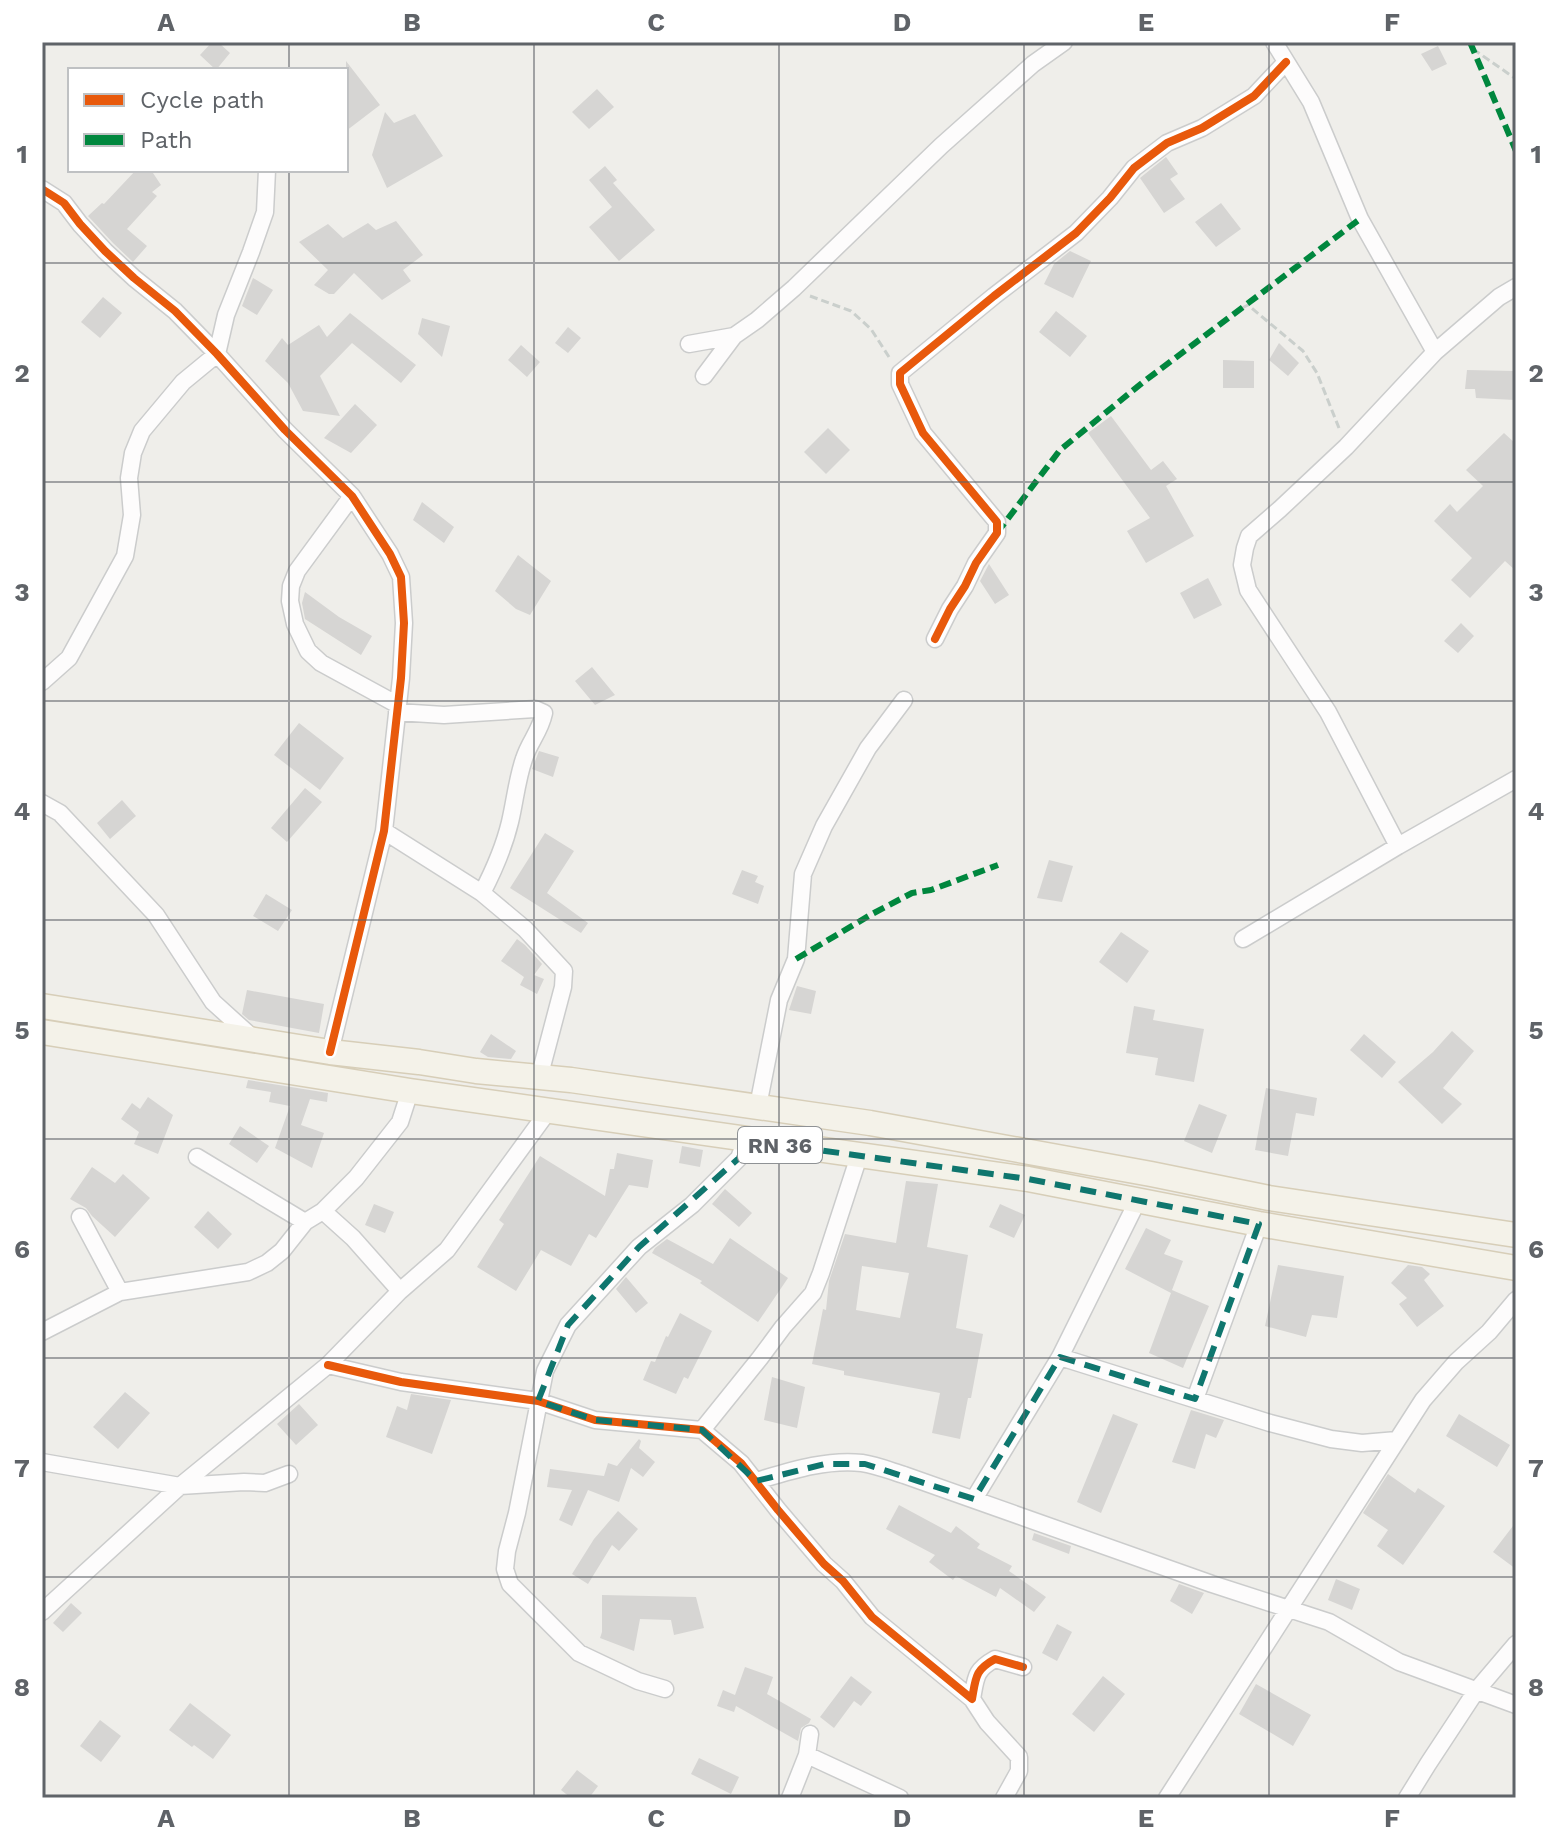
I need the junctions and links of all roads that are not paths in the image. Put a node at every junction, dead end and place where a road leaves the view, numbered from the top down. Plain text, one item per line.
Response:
1 (1064, 42) edge
2 (1274, 42) edge
3 (1286, 62) junction
4 (267, 172) edge
5 (42, 189) edge
6 (1516, 287) edge
7 (734, 336) junction
8 (689, 344) dead end
9 (1435, 352) junction
10 (217, 354) junction
11 (704, 376) dead end
12 (352, 496) junction
13 (935, 639) dead end
14 (42, 682) edge
15 (904, 700) dead end
16 (398, 708) junction
17 (1516, 779) edge
18 (42, 803) edge
19 (384, 831) junction
20 (1398, 846) junction
21 (482, 893) junction
22 (1243, 939) dead end
23 (42, 1006) edge
24 (42, 1032) edge
25 (256, 1041) junction
26 (330, 1052) junction
27 (539, 1078) junction
28 (410, 1091) junction
29 (758, 1106) junction
30 (549, 1110) junction
31 (746, 1140) junction
32 (859, 1156) junction
33 (197, 1157) dead end
34 (1138, 1200) junction
35 (323, 1211) junction
36 (80, 1217) dead end
37 (305, 1222) junction
38 (1259, 1224) junction
39 (1516, 1235) edge
40 (1516, 1268) edge
41 (400, 1291) junction
42 (120, 1292) junction
43 (1516, 1300) edge
44 (42, 1332) edge
45 (1060, 1357) junction
46 (328, 1365) junction
47 (1195, 1399) junction
48 (538, 1401) junction
49 (702, 1430) junction
50 (1397, 1440) junction
51 (42, 1462) edge
52 (289, 1474) dead end
53 (756, 1481) junction
54 (180, 1486) junction
55 (974, 1499) junction
56 (1290, 1609) junction
57 (42, 1612) edge
58 (1516, 1644) edge
59 (1023, 1667) dead end
60 (665, 1689) dead end
61 (1476, 1691) junction
62 (972, 1699) junction
63 (1516, 1705) edge
64 (810, 1734) dead end
65 (807, 1755) junction
66 (790, 1798) edge
67 (900, 1798) edge
68 (1004, 1798) edge
69 (1167, 1798) edge
70 (1407, 1798) edge

1 - 7 street
2 - 3 street
3 - 9 street
3 - 13 street
4 - 10 street
5 - 10 street
6 - 9 street
7 - 8 street
7 - 11 street
9 - 20 street
10 - 12 street
10 - 14 street
12 - 16 street
12 - 16 street
15 - 29 street
16 - 19 street
16 - 21 street
17 - 20 street
18 - 25 street
19 - 21 street
19 - 26 street
20 - 22 street
21 - 27 street
23 - 25 main road, RN 36
24 - 28 main road, RN 36
25 - 26 main road, RN 36
26 - 27 main road, RN 36
27 - 29 main road, RN 36
28 - 30 main road, RN 36
28 - 35 street
29 - 39 main road, RN 36
30 - 31 main road, RN 36
30 - 41 street
31 - 32 main road, RN 36
31 - 48 street
32 - 34 main road, RN 36
32 - 49 street
33 - 37 street
34 - 38 main road, RN 36
34 - 45 street
35 - 37 street
35 - 41 street
36 - 42 street
37 - 42 street
38 - 40 main road, RN 36
38 - 47 street
41 - 46 street
42 - 44 street
43 - 50 street
45 - 47 street
45 - 55 street
46 - 48 street
46 - 54 street
47 - 50 street
48 - 49 street
48 - 60 street
49 - 53 street
50 - 56 street
51 - 54 street
52 - 54 street
53 - 55 street
53 - 62 street
54 - 57 street
55 - 56 street
56 - 61 street
56 - 69 street
58 - 61 street
59 - 62 street
61 - 63 street
61 - 70 street
62 - 68 street
64 - 65 street
65 - 66 street
65 - 67 street

